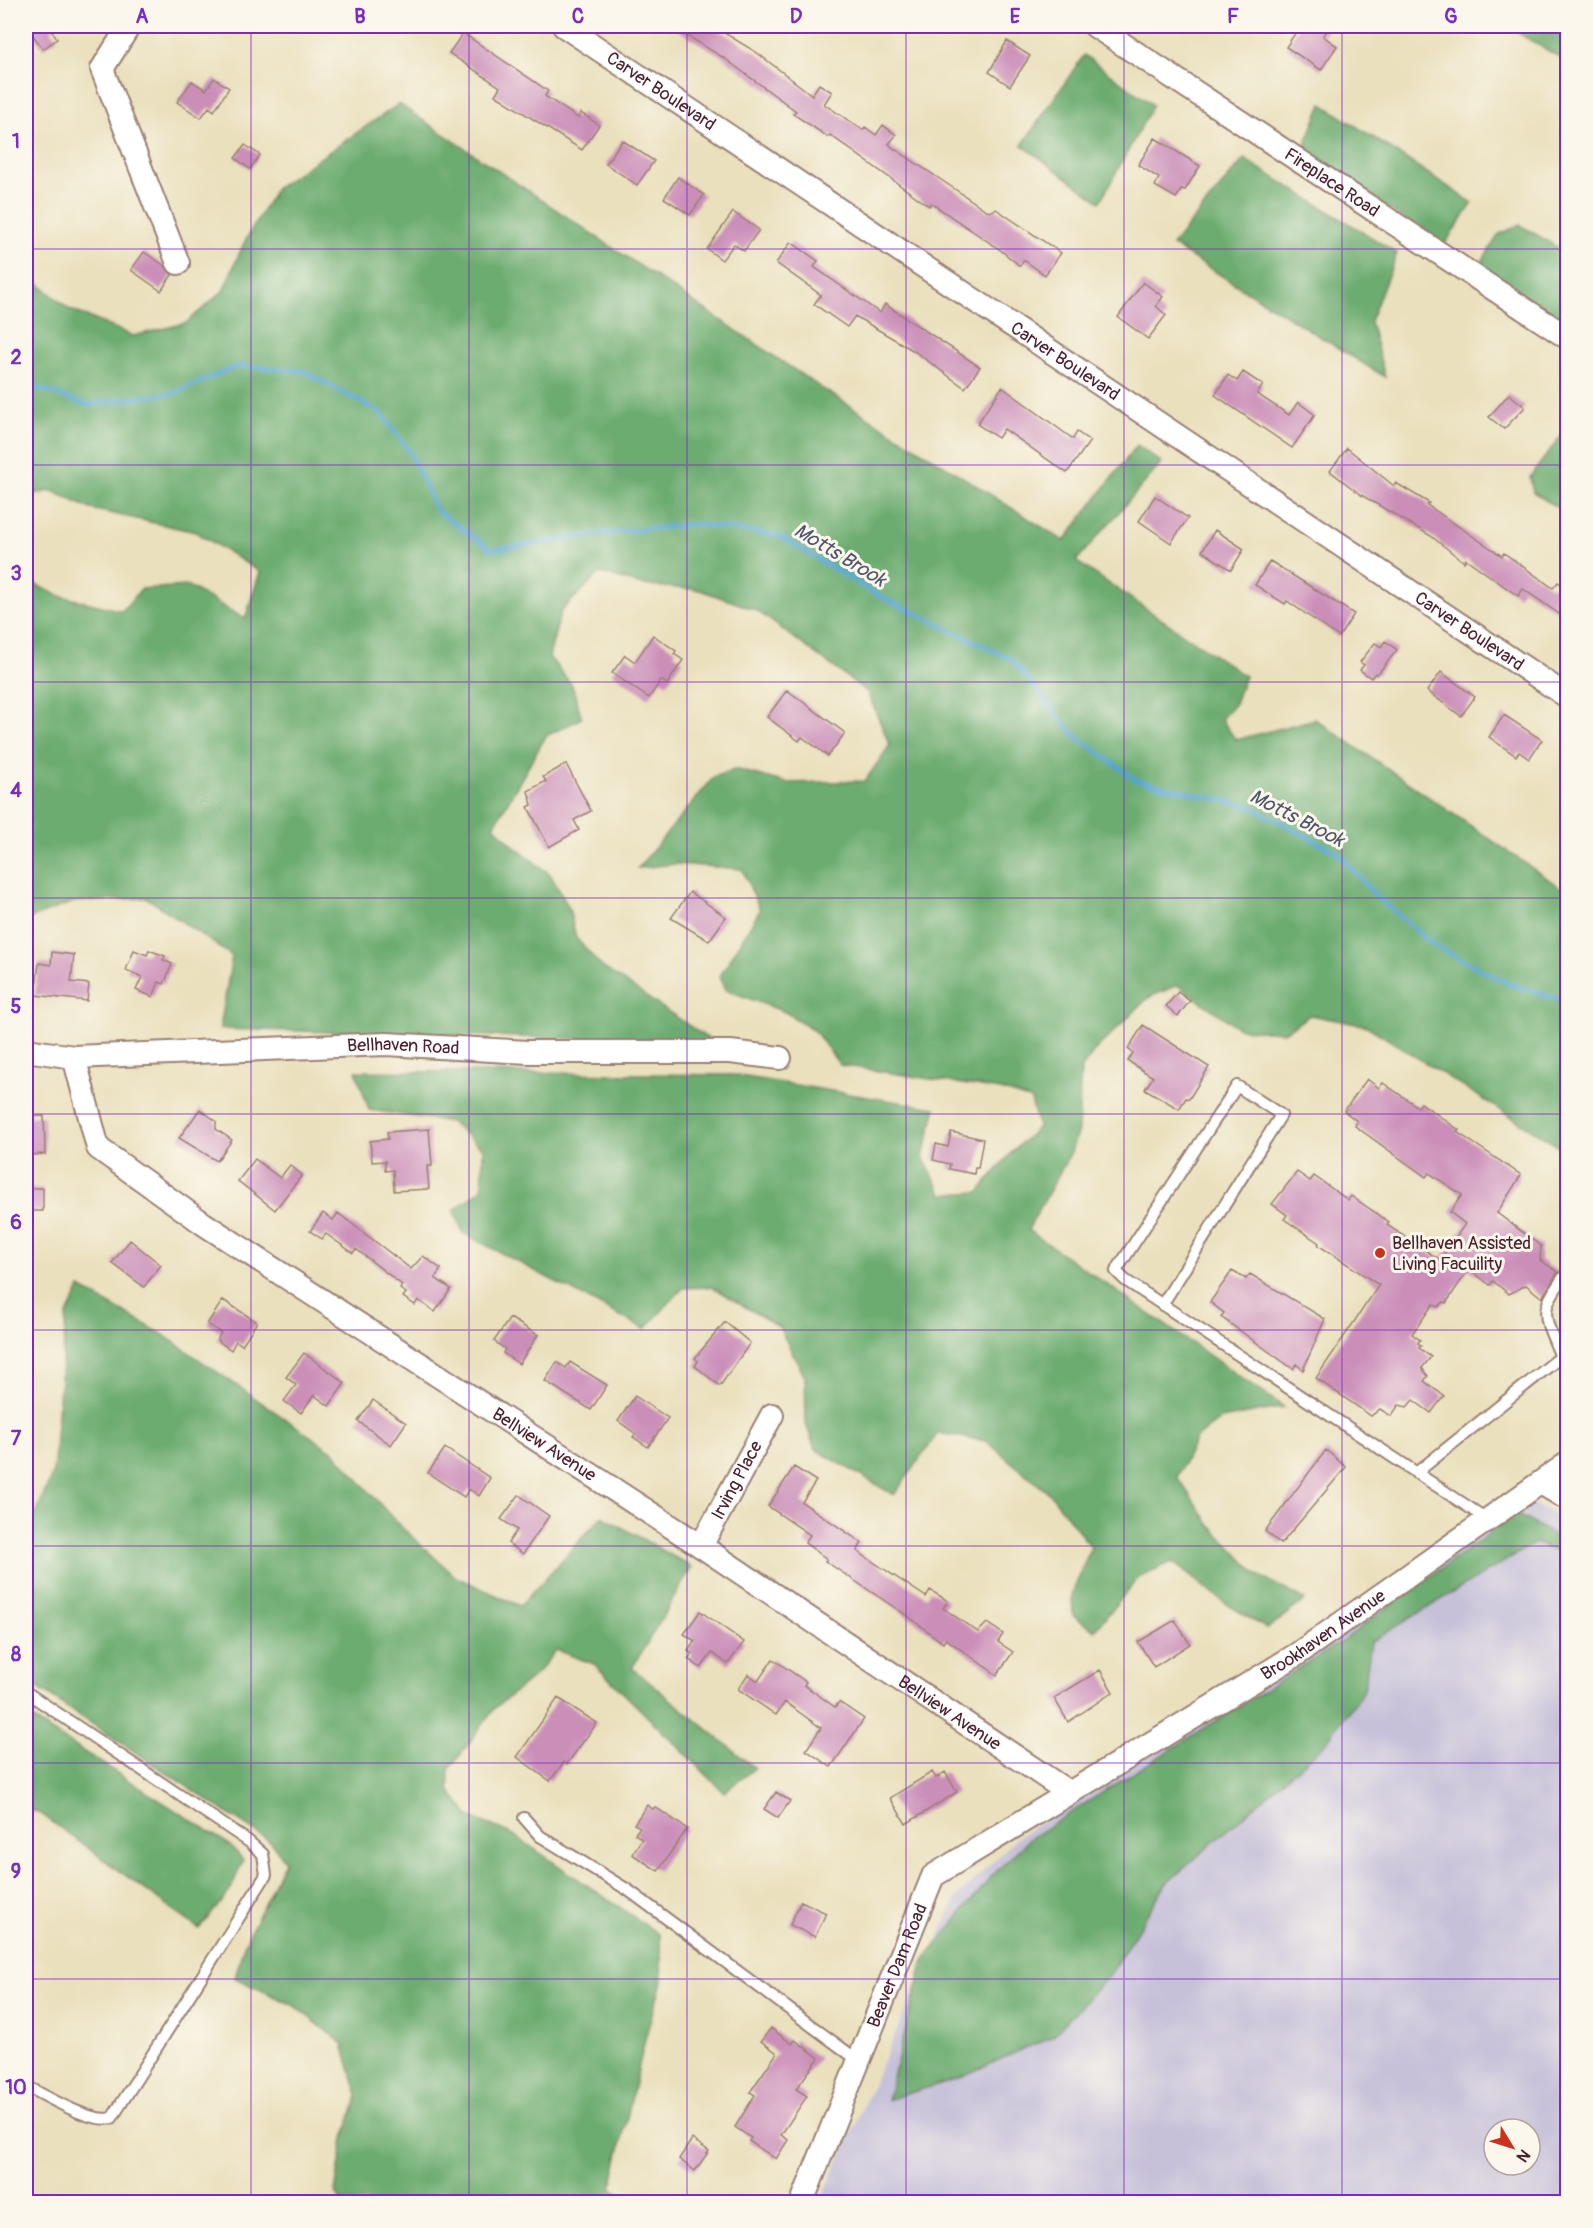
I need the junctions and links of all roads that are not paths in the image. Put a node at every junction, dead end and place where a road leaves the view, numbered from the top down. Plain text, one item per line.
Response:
1 (129, 26) edge
2 (564, 26) edge
3 (1095, 26) edge
4 (178, 263) dead end
5 (1568, 338) edge
6 (1568, 697) edge
7 (26, 1050) edge
8 (75, 1057) junction
9 (780, 1058) dead end
10 (1568, 1271) edge
11 (1162, 1305) junction
12 (1564, 1354) edge
13 (772, 1415) dead end
14 (1568, 1463) edge
15 (1416, 1473) junction
16 (1541, 1483) junction
17 (1568, 1499) edge
18 (1488, 1520) junction
19 (701, 1546) junction
20 (26, 1692) edge
21 (1068, 1792) junction
22 (524, 1818) dead end
23 (859, 2061) junction
24 (26, 2086) edge
25 (802, 2202) edge

1 - 4 street
2 - 6 street, Carver Boulevard
3 - 5 street, Fireplace Road
7 - 8 street, Bellhaven Road
8 - 9 street, Bellhaven Road
8 - 19 street, Bellview Avenue
10 - 12 lane
11 - 11 lane
11 - 15 lane
12 - 15 lane
13 - 19 street, Irving Place
14 - 16 street, Brookhaven Avenue
15 - 18 lane
16 - 17 street
16 - 18 street, Brookhaven Avenue
18 - 21 street, Brookhaven Avenue
19 - 21 street, Bellview Avenue
20 - 24 lane
21 - 23 street, Beaver Dam Road
22 - 23 lane
23 - 25 street, Beaver Dam Road

